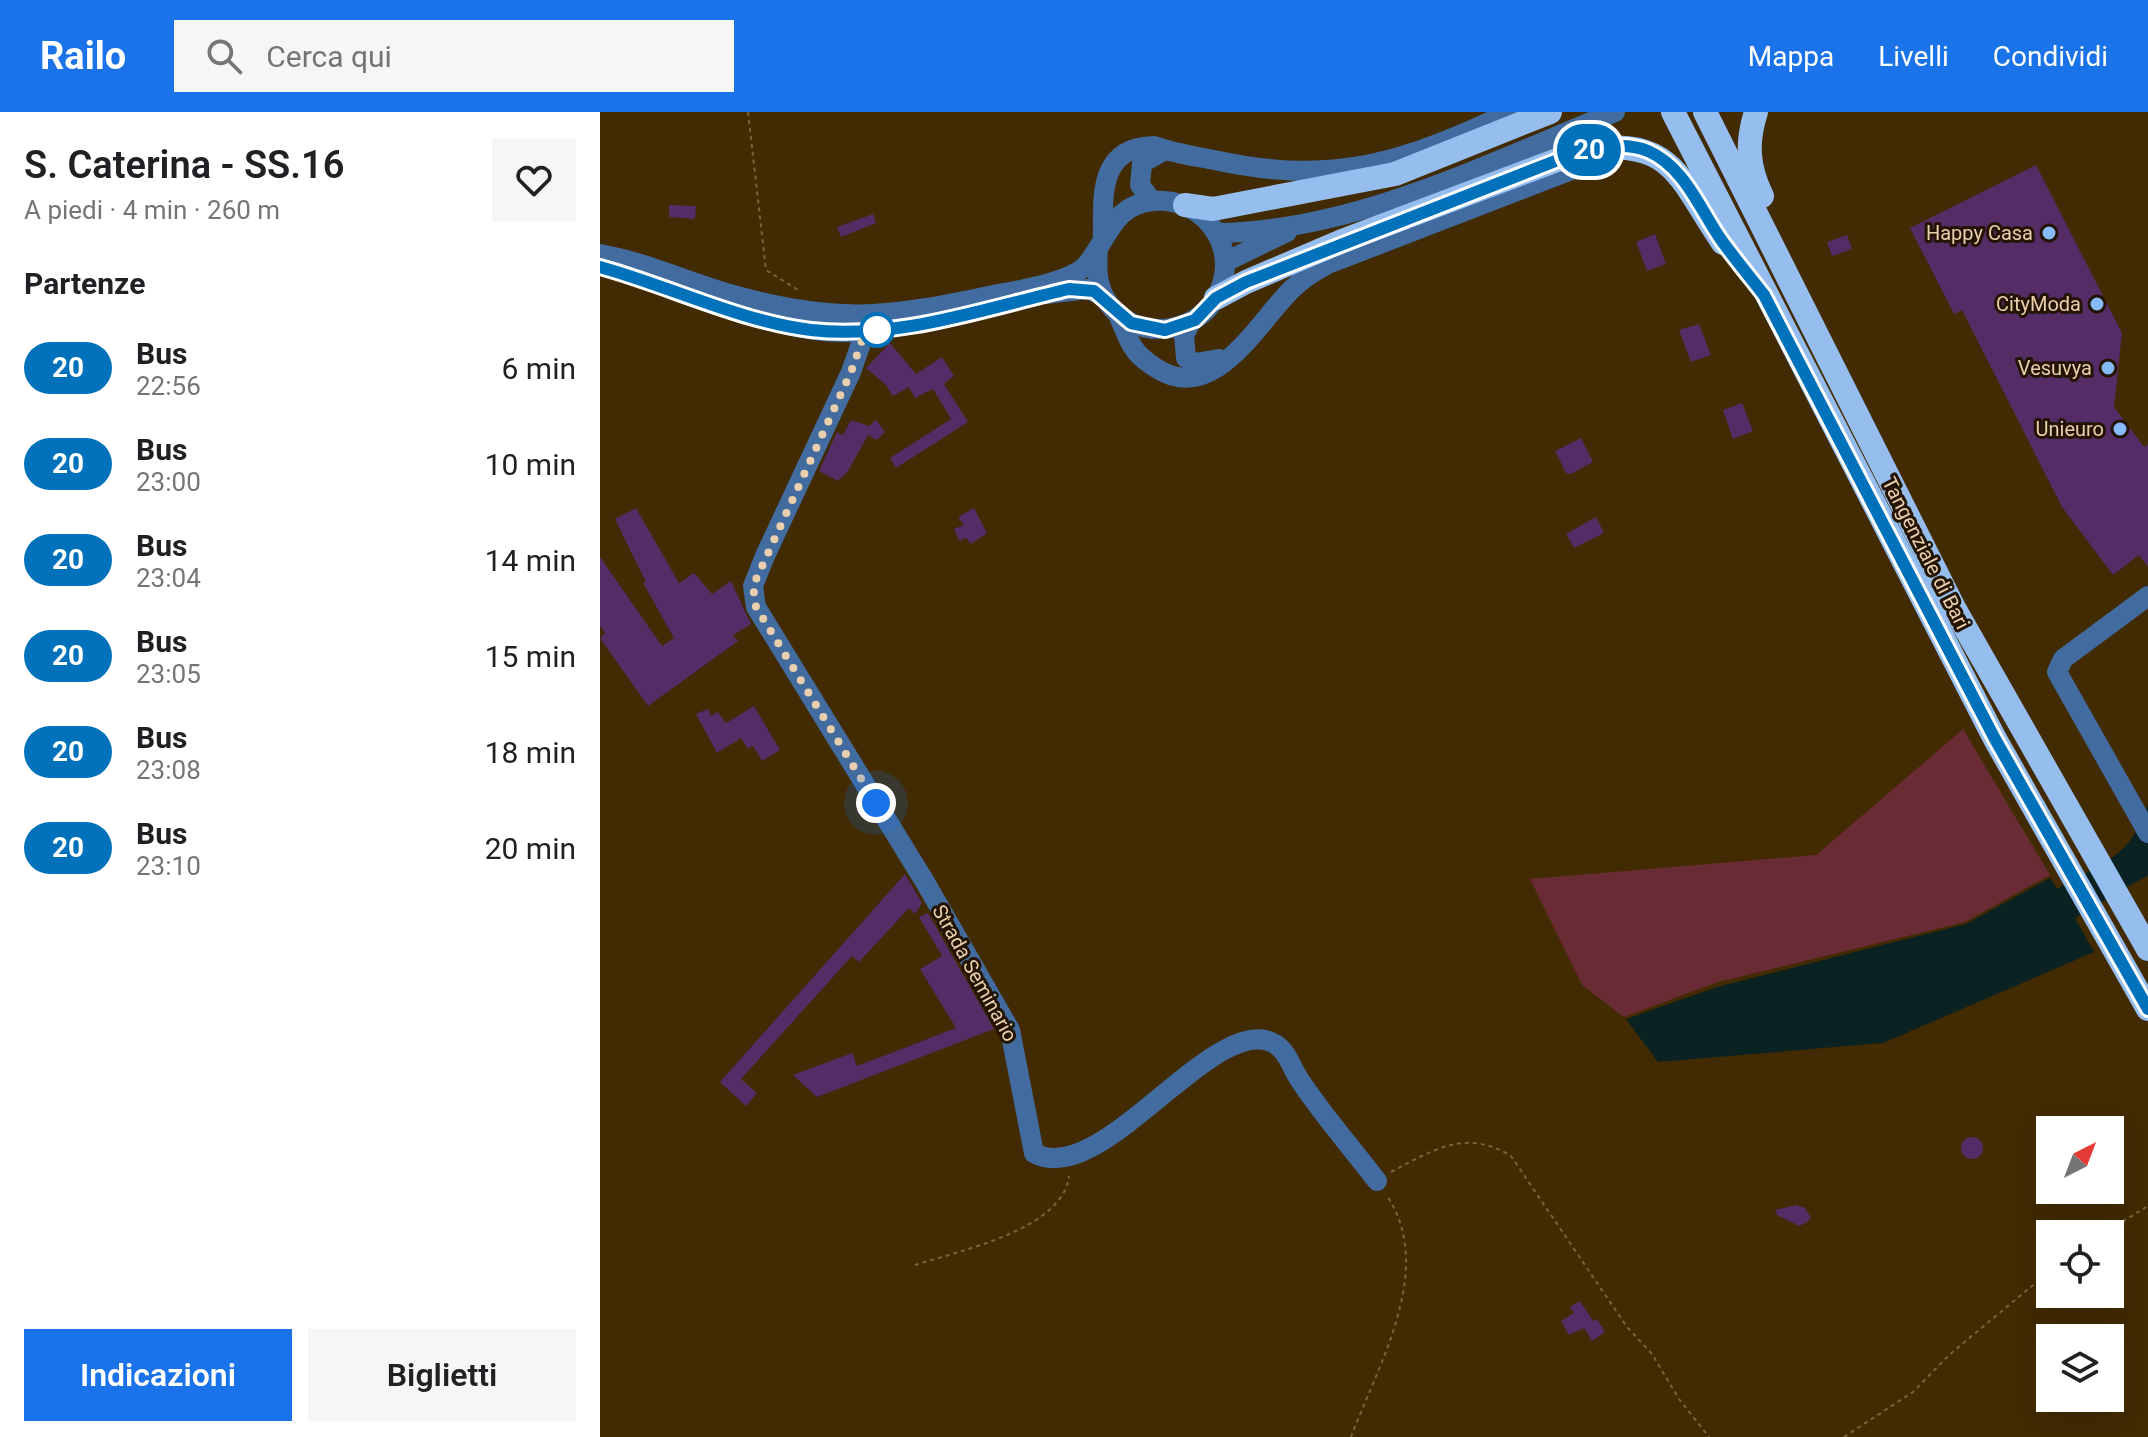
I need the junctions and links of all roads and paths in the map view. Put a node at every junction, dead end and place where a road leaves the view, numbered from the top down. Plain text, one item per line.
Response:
1 (748, 112) edge
2 (1511, 112) edge
3 (1550, 112) edge
4 (1615, 112) edge
5 (1673, 112) edge
6 (1705, 112) edge
7 (1756, 112) edge
8 (1165, 150) junction
9 (1582, 166) dead end
10 (1152, 201) junction
11 (1185, 205) junction
12 (1298, 226) junction
13 (1217, 233) junction
14 (1100, 242) junction
15 (600, 254) edge
16 (1225, 262) junction
17 (600, 267) edge
18 (1784, 270) junction
19 (802, 293) dead end
20 (1764, 295) junction
21 (1104, 296) junction
22 (1216, 298) junction
23 (1117, 313) junction
24 (1191, 322) junction
25 (865, 332) junction
26 (1234, 353) junction
27 (2148, 596) edge
28 (2148, 833) edge
29 (2148, 949) edge
30 (2148, 1009) edge
31 (1064, 1160) junction
32 (1377, 1181) junction
33 (2148, 1206) edge
34 (2124, 1221) edge
35 (915, 1265) dead end
36 (2036, 1283) edge
37 (1351, 1437) edge
38 (1709, 1437) edge
39 (1844, 1437) edge

1 - 19 path
2 - 8 street
3 - 11 highway
4 - 12 street
5 - 20 highway, Tangenziale di Bari
6 - 18 highway, Tangenziale di Bari
7 - 18 highway
8 - 10 street
8 - 14 street
9 - 26 street
10 - 11 street
10 - 14 street
11 - 13 street
12 - 13 street
12 - 16 street
13 - 16 street
14 - 15 street
14 - 21 street
16 - 22 street
17 - 25 street
18 - 29 highway, Tangenziale di Bari
20 - 22 highway
20 - 30 highway, Tangenziale di Bari
21 - 23 street
21 - 25 street
22 - 24 street
23 - 24 street
23 - 26 street
24 - 26 street
25 - 31 street, Strada Seminario
27 - 28 street
31 - 32 street
31 - 35 path
32 - 37 path
32 - 38 path
33 - 34 path
36 - 39 path

